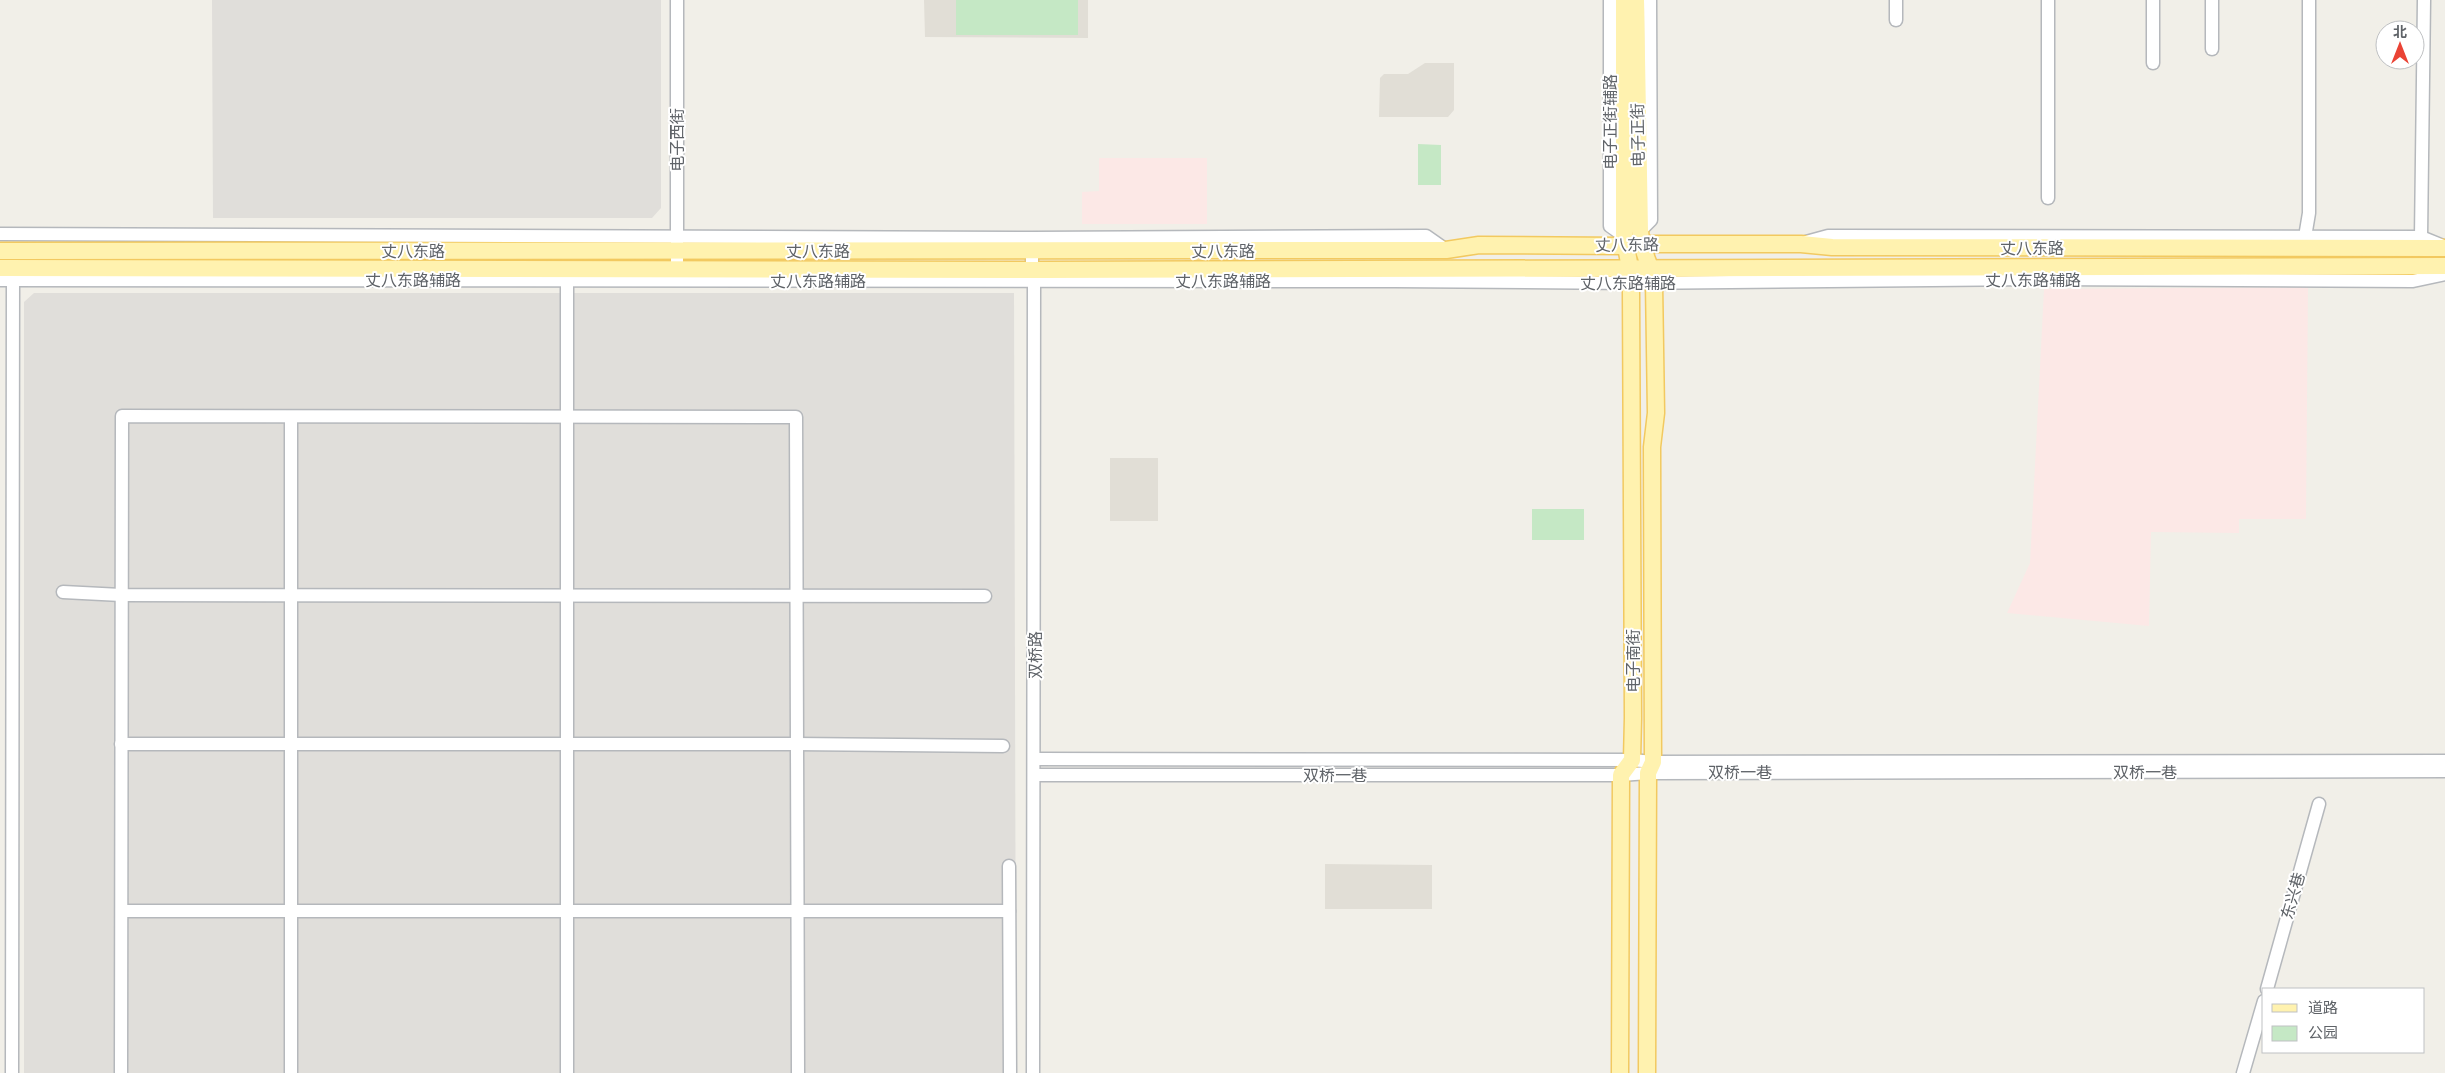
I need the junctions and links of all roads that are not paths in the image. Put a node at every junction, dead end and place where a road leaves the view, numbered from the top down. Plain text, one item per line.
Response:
1 (677, 0) edge
2 (1610, 0) edge
3 (1624, 0) edge
4 (1636, 0) edge
5 (1650, 0) edge
6 (1896, 0) edge
7 (2048, 0) edge
8 (2153, 0) edge
9 (2212, 0) edge
10 (2309, 0) edge
11 (2424, 0) edge
12 (1896, 20) dead end
13 (2212, 49) dead end
14 (2153, 63) dead end
15 (2048, 198) dead end
16 (0, 234) edge
17 (2305, 237) junction
18 (2421, 237) junction
19 (1632, 239) junction
20 (677, 243) junction
21 (1032, 244) junction
22 (1801, 244) junction
23 (2445, 248) edge
24 (7, 251) edge
25 (2445, 266) edge
26 (9, 272) edge
27 (2164, 273) junction
28 (566, 274) junction
29 (677, 274) junction
30 (2445, 274) edge
31 (1033, 275) junction
32 (1653, 275) junction
33 (1630, 276) junction
34 (0, 280) edge
35 (291, 417) junction
36 (566, 417) junction
37 (63, 592) dead end
38 (122, 595) junction
39 (291, 595) junction
40 (566, 595) junction
41 (796, 595) junction
42 (985, 596) dead end
43 (121, 744) junction
44 (566, 744) junction
45 (795, 744) junction
46 (291, 745) junction
47 (1004, 746) dead end
48 (1035, 759) junction
49 (1632, 760) junction
50 (2445, 761) edge
51 (6, 767) edge
52 (1651, 768) junction
53 (2445, 771) edge
54 (1035, 775) junction
55 (1621, 775) junction
56 (2319, 804) dead end
57 (1009, 866) dead end
58 (797, 910) junction
59 (122, 911) junction
60 (291, 911) junction
61 (566, 911) junction
62 (1009, 911) junction
63 (2267, 988) edge
64 (2262, 1008) edge
65 (12, 1073) edge
66 (120, 1073) edge
67 (290, 1073) edge
68 (566, 1073) edge
69 (798, 1073) edge
70 (1010, 1073) edge
71 (1033, 1073) edge
72 (1620, 1073) edge
73 (1647, 1073) edge
74 (2244, 1073) edge

1 - 20 street, 电子西街
2 - 19 street, 电子正街辅路
3 - 19 main road, 电子正街
4 - 19 main road, 电子正街
5 - 19 street
6 - 12 street
7 - 15 street
8 - 14 street
9 - 13 street
10 - 17 street
11 - 18 street
16 - 20 street
17 - 18 street
17 - 22 street
18 - 23 street
19 - 21 main road, 丈八东路
19 - 22 main road, 丈八东路
19 - 32 main road, 电子正街
19 - 33 main road, 电子南街
20 - 21 main road, 丈八东路
20 - 24 main road, 丈八东路
20 - 29 street, 电子西街
21 - 31 street, 双桥路
22 - 23 main road, 丈八东路
24 - 26 street
25 - 27 main road, 丈八东路
26 - 28 main road, 丈八东路
26 - 34 street
26 - 51 street
27 - 30 street
27 - 32 main road, 丈八东路
28 - 29 main road, 丈八东路
28 - 36 street
29 - 31 main road, 丈八东路
31 - 33 main road, 丈八东路
31 - 48 street, 双桥路
32 - 33 main road, 丈八东路
32 - 52 main road, 电子南街
33 - 49 main road, 电子南街
35 - 36 street
35 - 38 street
35 - 39 street
36 - 40 street
36 - 41 street
37 - 38 street
38 - 39 street
38 - 43 street
39 - 40 street
39 - 46 street
40 - 41 street
40 - 44 street
41 - 42 street
41 - 45 street
43 - 46 street
43 - 59 street
44 - 45 street
44 - 46 street
44 - 61 street
45 - 47 street
45 - 58 street
46 - 60 street
48 - 49 street, 双桥一巷
48 - 54 street, 双桥路
49 - 52 street, 双桥一巷
49 - 55 main road
50 - 52 street, 双桥一巷
51 - 65 street
52 - 53 street, 双桥一巷
52 - 55 street, 双桥一巷
52 - 73 main road, 电子南街
54 - 55 street, 双桥一巷
54 - 71 street, 双桥路
55 - 72 main road
56 - 63 street, 东兴巷
57 - 62 street
58 - 61 street
58 - 62 street
58 - 69 street
59 - 60 street
59 - 66 street
60 - 61 street
60 - 67 street
61 - 68 street
62 - 70 street
64 - 74 street

